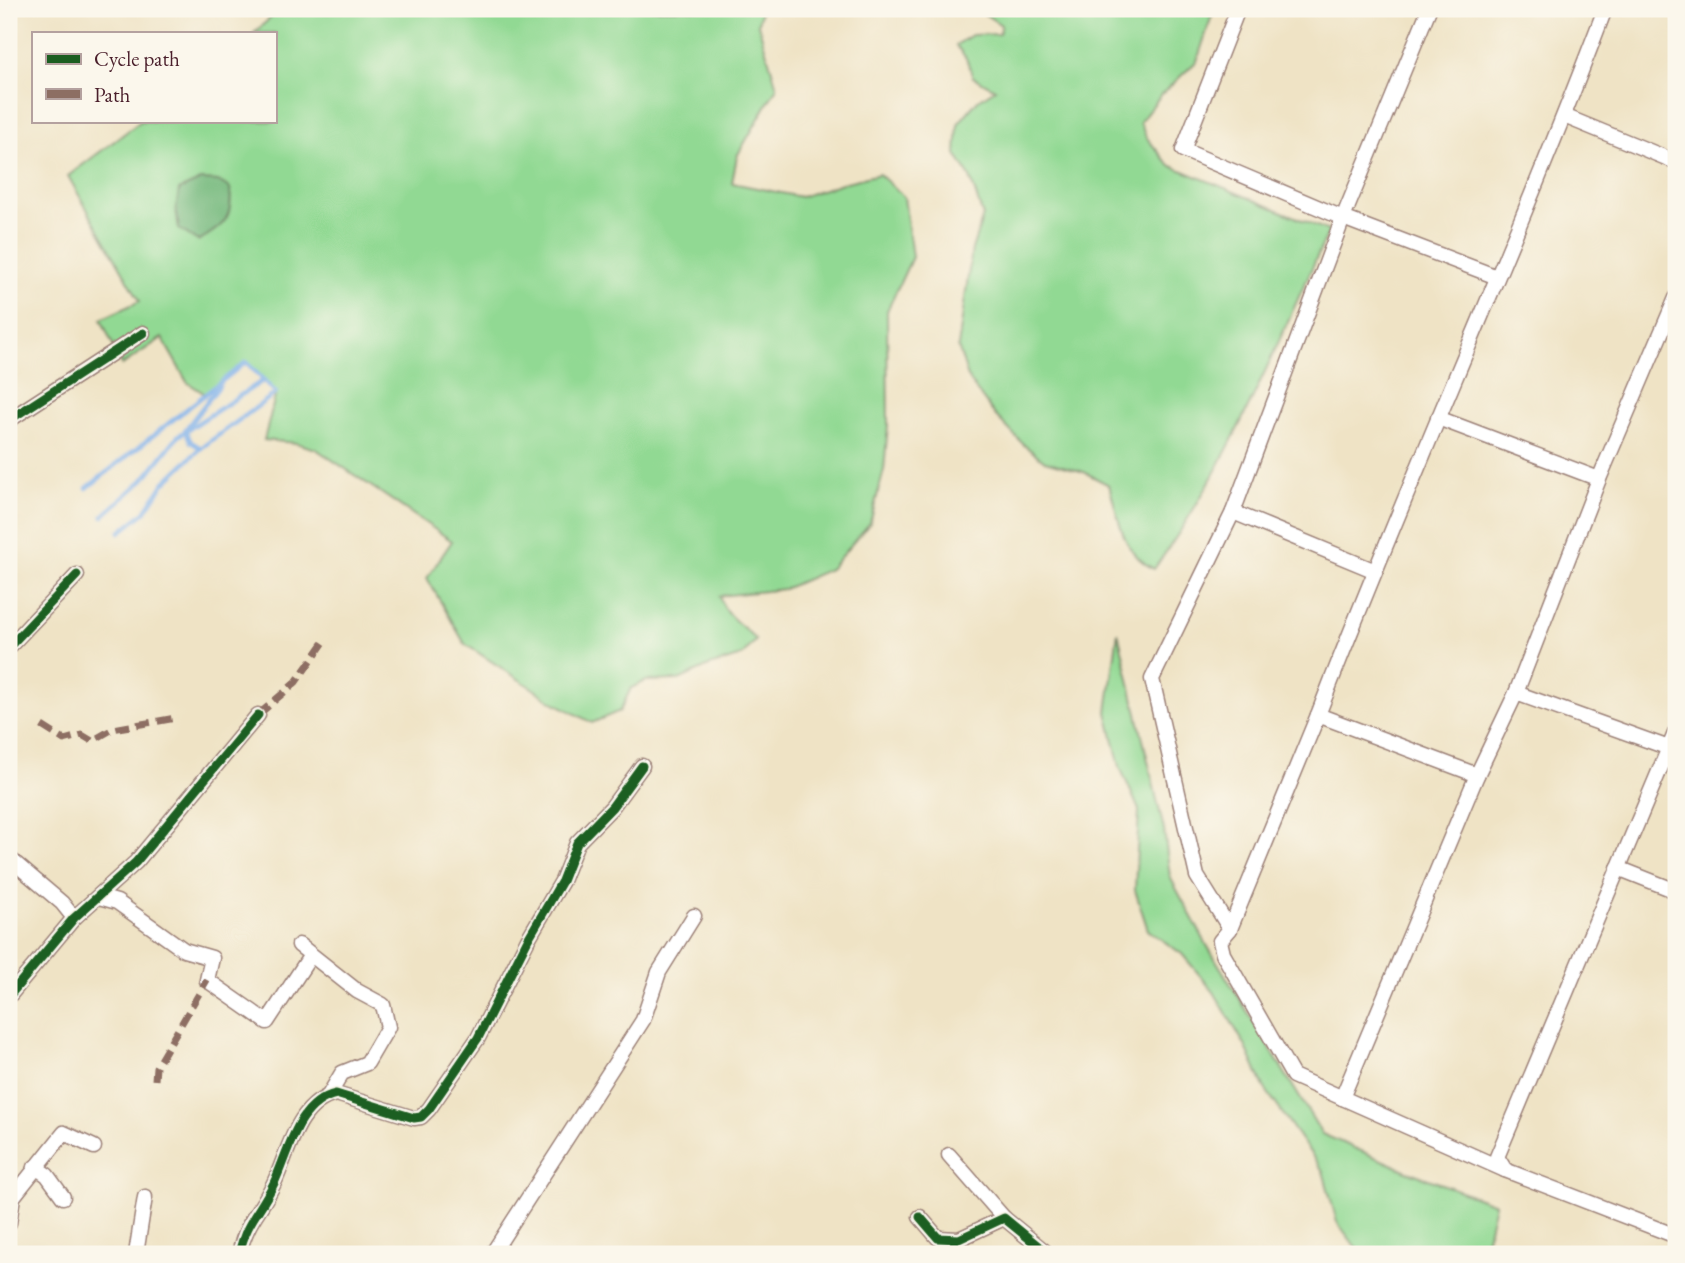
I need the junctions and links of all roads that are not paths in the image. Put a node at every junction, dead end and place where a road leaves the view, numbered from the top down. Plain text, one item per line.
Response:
1 (1238, 9) edge
2 (1429, 9) edge
3 (1605, 9) edge
4 (1564, 116) junction
5 (1676, 162) edge
6 (1343, 218) junction
7 (1497, 277) junction
8 (1676, 298) edge
9 (143, 333) dead end
10 (1438, 418) junction
11 (9, 420) edge
12 (1599, 479) junction
13 (1233, 512) junction
14 (1373, 570) junction
15 (77, 575) dead end
16 (9, 647) edge
17 (1516, 693) junction
18 (258, 715) dead end
19 (1318, 716) junction
20 (1676, 731) edge
21 (1669, 748) junction
22 (642, 766) dead end
23 (1478, 775) junction
24 (9, 858) edge
25 (1618, 868) junction
26 (1676, 891) edge
27 (99, 897) junction
28 (694, 916) dead end
29 (75, 918) junction
30 (1230, 929) junction
31 (299, 945) dead end
32 (311, 955) junction
33 (9, 996) edge
34 (329, 1095) junction
35 (1342, 1098) junction
36 (94, 1147) dead end
37 (949, 1154) dead end
38 (35, 1167) junction
39 (1505, 1170) junction
40 (63, 1197) dead end
41 (145, 1197) dead end
42 (920, 1217) dead end
43 (1003, 1219) junction
44 (9, 1223) edge
45 (1676, 1235) edge
46 (136, 1254) edge
47 (239, 1254) edge
48 (492, 1254) edge
49 (1048, 1254) edge

1 - 6 street
2 - 6 street
3 - 4 street
4 - 5 street
4 - 7 street
6 - 7 street
6 - 13 street
7 - 10 street
8 - 12 street
9 - 11 street
10 - 12 street
10 - 14 street
12 - 17 street
13 - 14 street
13 - 30 street
14 - 19 street
15 - 16 street
17 - 21 street
17 - 23 street
18 - 27 street
19 - 23 street
19 - 30 street
20 - 21 street
21 - 25 street
22 - 34 street
23 - 35 street
24 - 29 street
25 - 26 street
25 - 39 street
27 - 29 street
27 - 32 street
28 - 48 street
29 - 33 street
30 - 35 street
31 - 32 street
32 - 34 street
34 - 47 street
35 - 39 street
36 - 38 street
37 - 43 street
38 - 40 street
38 - 44 street
39 - 45 street
41 - 46 street
42 - 43 street
43 - 49 street

